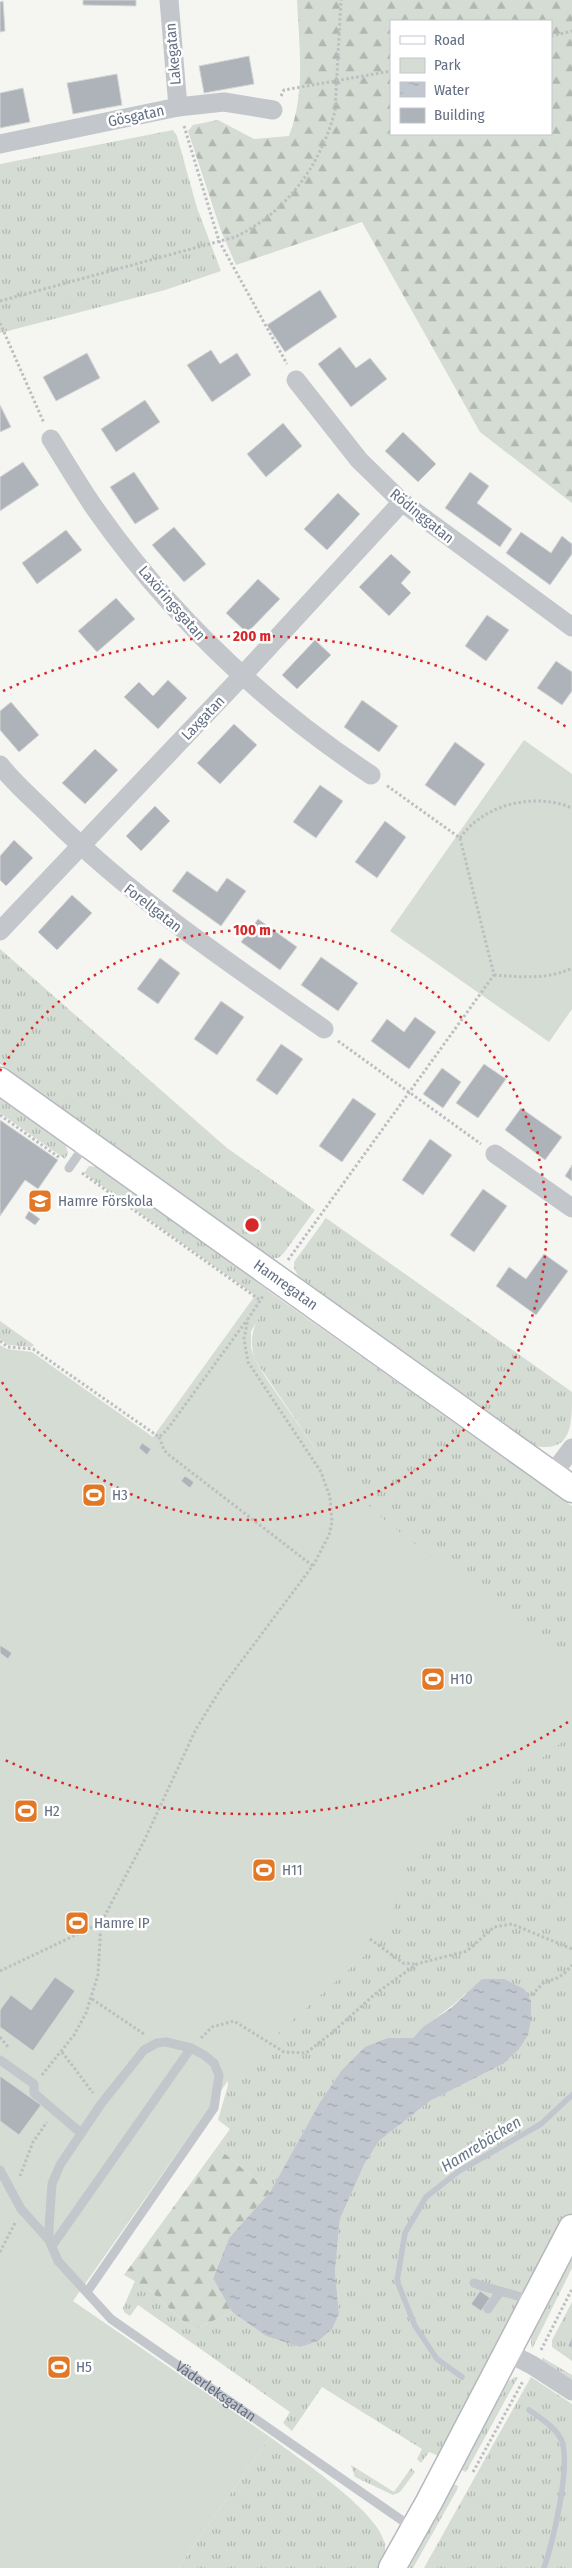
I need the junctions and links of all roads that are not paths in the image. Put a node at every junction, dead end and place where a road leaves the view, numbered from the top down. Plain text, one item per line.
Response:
1 (169, 0) edge
2 (178, 107) junction
3 (273, 110) road end
4 (0, 144) edge
5 (296, 380) road end
6 (51, 439) road end
7 (402, 502) junction
8 (572, 627) edge
9 (243, 675) junction
10 (0, 765) edge
11 (371, 775) road end
12 (80, 846) junction
13 (0, 931) edge
14 (324, 1029) road end
15 (0, 1081) edge
16 (87, 1143) junction
17 (495, 1154) road end
18 (70, 1167) road end
19 (572, 1208) edge
20 (572, 1448) edge
21 (562, 1482) edge
22 (192, 2048) junction
23 (0, 2060) edge
24 (81, 2133) junction
25 (0, 2170) edge
26 (572, 2228) edge
27 (51, 2243) junction
28 (474, 2283) dead end
29 (87, 2292) junction
30 (500, 2292) junction
31 (533, 2302) junction
32 (488, 2309) dead end
33 (506, 2352) junction
34 (572, 2391) edge
35 (415, 2529) junction
36 (392, 2568) edge

1 - 2 street, Lakegatan
2 - 3 street, Gösgatan
2 - 4 street, Gösgatan
5 - 7 street, Rödinggatan
6 - 9 street, Laxöringsgatan
7 - 8 street, Rödinggatan
7 - 9 street, Laxgatan
9 - 11 street, Laxöringsgatan
9 - 12 street, Laxgatan
10 - 12 street, Forellgatan
12 - 13 street, Laxgatan
12 - 14 street, Forellgatan
15 - 16 street, Hamregatan
16 - 18 lane
16 - 21 street, Hamregatan
17 - 19 street
20 - 21 street
22 - 24 lane, Väderleksgatan
22 - 27 lane
22 - 29 lane
23 - 24 lane
24 - 27 lane, Väderleksgatan
25 - 27 lane
26 - 31 street
27 - 29 lane, Väderleksgatan
28 - 30 lane
29 - 35 lane, Väderleksgatan
30 - 31 lane
30 - 32 lane
31 - 33 street
33 - 34 street
33 - 35 street
35 - 36 street

